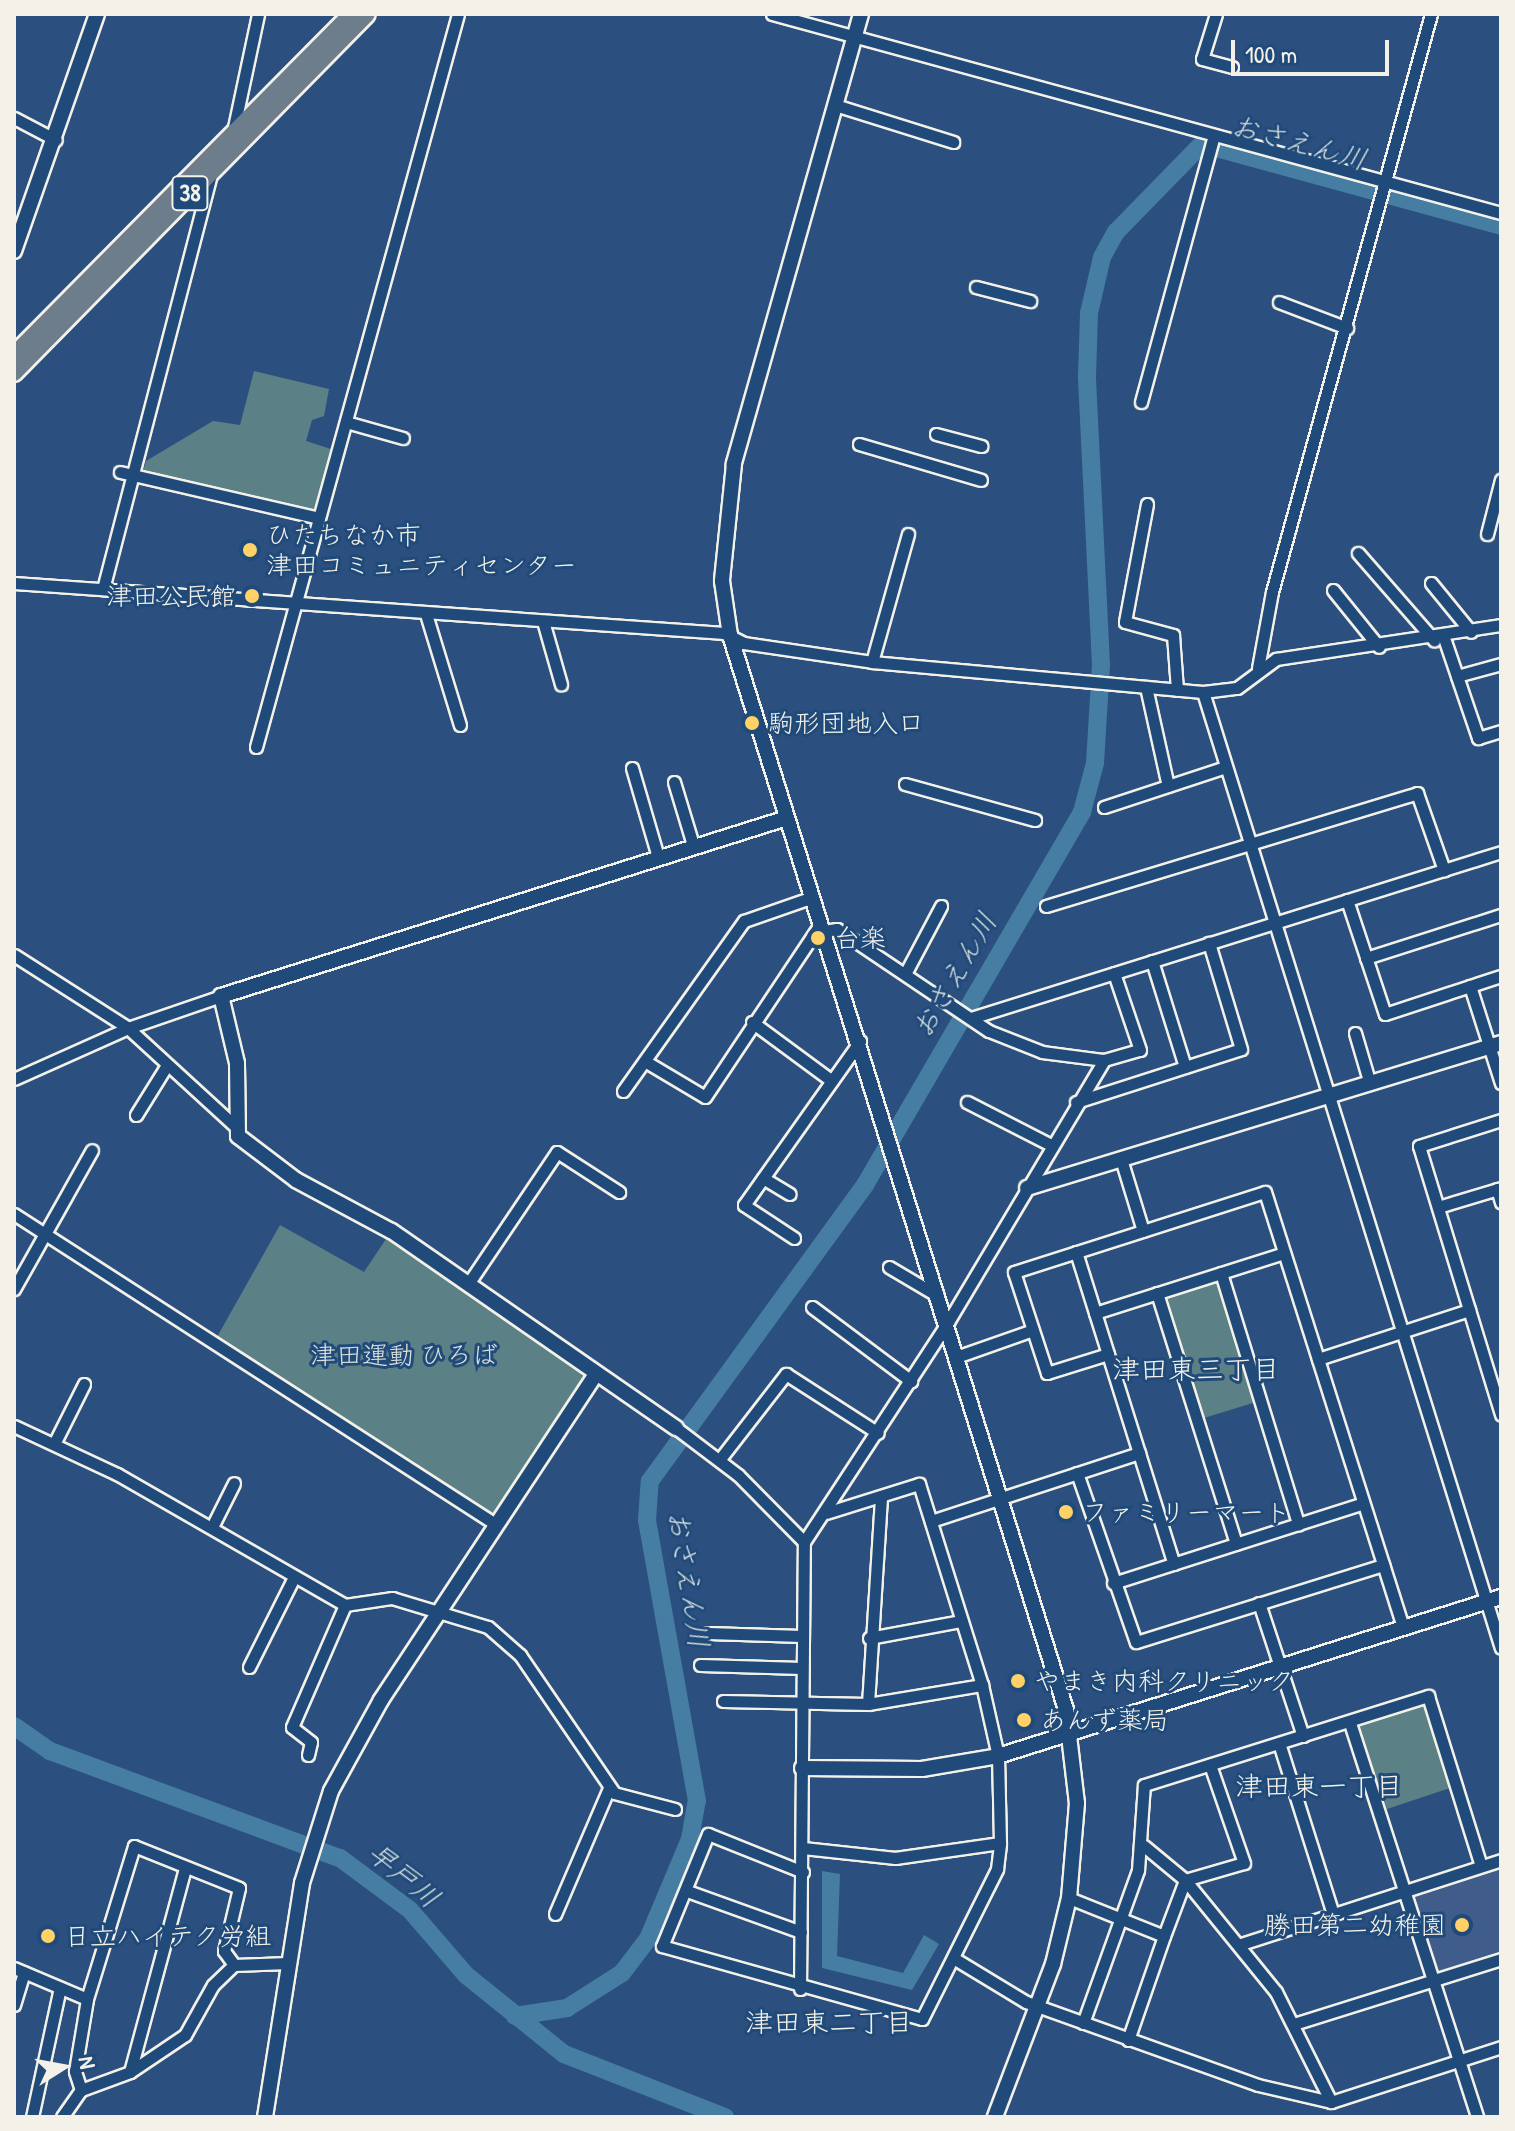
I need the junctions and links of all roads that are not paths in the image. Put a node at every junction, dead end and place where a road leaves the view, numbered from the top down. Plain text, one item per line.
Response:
1 (97, 14) edge
2 (258, 14) edge
3 (351, 14) edge
4 (367, 14) edge
5 (458, 14) edge
6 (772, 14) edge
7 (861, 14) edge
8 (1216, 14) edge
9 (1431, 14) edge
10 (854, 37) junction
11 (1232, 67) dead end
12 (835, 105) junction
13 (14, 118) edge
14 (233, 132) junction
15 (1214, 136) junction
16 (56, 140) junction
17 (953, 142) dead end
18 (212, 170) junction
19 (1385, 184) junction
20 (1501, 213) edge
21 (14, 251) edge
22 (976, 287) dead end
23 (1030, 301) dead end
24 (1279, 302) dead end
25 (1347, 328) junction
26 (14, 355) edge
27 (14, 373) edge
28 (1141, 402) dead end
29 (346, 422) junction
30 (936, 434) dead end
31 (403, 438) dead end
32 (859, 444) dead end
33 (981, 446) dead end
34 (120, 472) dead end
35 (134, 476) junction
36 (981, 480) dead end
37 (1501, 480) edge
38 (1147, 504) dead end
39 (319, 518) junction
40 (908, 534) dead end
41 (1487, 534) dead end
42 (1358, 553) dead end
43 (14, 583) edge
44 (1431, 583) dead end
45 (103, 589) junction
46 (1333, 590) dead end
47 (298, 603) junction
48 (426, 614) junction
49 (543, 621) junction
50 (1501, 625) edge
51 (1471, 632) junction
52 (730, 635) junction
53 (1439, 639) junction
54 (1379, 647) junction
55 (872, 662) junction
56 (1501, 664) edge
57 (1258, 668) junction
58 (1457, 676) junction
59 (561, 684) dead end
60 (1146, 687) junction
61 (1177, 690) junction
62 (1203, 692) junction
63 (460, 725) dead end
64 (1501, 731) edge
65 (256, 747) dead end
66 (1226, 767) junction
67 (632, 768) dead end
68 (674, 782) dead end
69 (905, 784) dead end
70 (1168, 786) junction
71 (1104, 807) dead end
72 (787, 818) junction
73 (1035, 820) dead end
74 (1250, 843) junction
75 (693, 845) junction
76 (1501, 852) edge
77 (658, 857) junction
78 (1444, 870) junction
79 (813, 897) junction
80 (1347, 900) junction
81 (941, 906) dead end
82 (1046, 906) dead end
83 (1501, 915) edge
84 (1274, 923) junction
85 (823, 927) junction
86 (1209, 943) junction
87 (14, 955) edge
88 (1366, 958) junction
89 (1152, 961) junction
90 (1114, 973) junction
91 (905, 974) junction
92 (1501, 976) edge
93 (1470, 986) junction
94 (221, 996) junction
95 (971, 1018) junction
96 (752, 1022) junction
97 (128, 1028) junction
98 (1355, 1033) dead end
99 (860, 1041) junction
100 (1495, 1044) edge
101 (1104, 1060) junction
102 (648, 1063) junction
103 (167, 1065) junction
104 (1185, 1067) junction
105 (14, 1079) edge
106 (832, 1081) junction
107 (1501, 1083) edge
108 (1370, 1084) junction
109 (623, 1091) dead end
110 (1328, 1098) junction
111 (967, 1102) dead end
112 (1075, 1102) junction
113 (136, 1115) dead end
114 (1501, 1120) edge
115 (235, 1126) junction
116 (1051, 1145) junction
117 (92, 1150) dead end
118 (1121, 1159) junction
119 (763, 1178) junction
120 (1027, 1188) junction
121 (1499, 1188) edge
122 (619, 1192) dead end
123 (790, 1194) dead end
124 (1501, 1202) edge
125 (1438, 1207) junction
126 (14, 1214) edge
127 (1143, 1231) junction
128 (46, 1232) junction
129 (794, 1238) dead end
130 (1076, 1252) junction
131 (1284, 1253) junction
132 (889, 1267) dead end
133 (1221, 1273) junction
134 (468, 1284) junction
135 (14, 1289) edge
136 (1157, 1293) junction
137 (938, 1296) junction
138 (812, 1307) dead end
139 (1469, 1310) junction
140 (1095, 1313) junction
141 (948, 1322) junction
142 (1033, 1330) junction
143 (1401, 1332) junction
144 (1108, 1354) junction
145 (959, 1356) junction
146 (1318, 1359) junction
147 (596, 1374) junction
148 (911, 1381) junction
149 (84, 1384) dead end
150 (1501, 1415) edge
151 (14, 1426) edge
152 (676, 1428) joint
153 (878, 1433) junction
154 (54, 1444) junction
155 (1139, 1453) junction
156 (720, 1459) junction
157 (1077, 1473) junction
158 (234, 1483) dead end
159 (881, 1496) junction
160 (1002, 1498) junction
161 (1363, 1503) junction
162 (826, 1513) junction
163 (931, 1521) junction
164 (1298, 1524) junction
165 (497, 1525) junction
166 (212, 1527) junction
167 (804, 1542) junction
168 (1236, 1544) junction
169 (1174, 1564) junction
170 (1383, 1565) junction
171 (294, 1577) junction
172 (1113, 1583) junction
173 (1494, 1599) edge
174 (1259, 1603) junction
175 (345, 1605) junction
176 (441, 1608) junction
177 (961, 1621) junction
178 (1403, 1628) junction
179 (708, 1633) dead end
180 (802, 1636) junction
181 (869, 1638) junction
182 (1501, 1648) edge
183 (700, 1665) dead end
184 (249, 1667) dead end
185 (1280, 1667) junction
186 (802, 1668) junction
187 (982, 1685) junction
188 (723, 1701) dead end
189 (801, 1704) junction
190 (868, 1704) junction
191 (1350, 1723) junction
192 (1070, 1734) junction
193 (1303, 1736) junction
194 (1279, 1743) junction
195 (308, 1755) dead end
196 (998, 1756) junction
197 (1210, 1765) junction
198 (802, 1768) junction
199 (609, 1788) junction
200 (675, 1809) dead end
201 (1000, 1843) junction
202 (1144, 1846) junction
203 (803, 1848) junction
204 (1501, 1860) edge
205 (1481, 1866) junction
206 (185, 1868) junction
207 (803, 1872) junction
208 (1185, 1880) junction
209 (1406, 1890) junction
210 (690, 1892) junction
211 (1069, 1898) junction
212 (555, 1914) dead end
213 (1333, 1914) junction
214 (1121, 1918) junction
215 (801, 1932) junction
216 (1164, 1936) junction
217 (1241, 1944) junction
218 (955, 1959) junction
219 (1501, 1959) edge
220 (288, 1963) junction
221 (234, 1965) junction
222 (19, 1970) edge
223 (1434, 1980) junction
224 (60, 1988) junction
225 (800, 1989) junction
226 (87, 1999) junction
227 (14, 2005) edge
228 (1038, 2007) junction
229 (1083, 2023) junction
230 (1297, 2023) junction
231 (1128, 2040) junction
232 (1501, 2047) edge
233 (1459, 2060) junction
234 (130, 2072) junction
235 (81, 2090) junction
236 (1331, 2102) junction
237 (32, 2117) edge
238 (62, 2117) edge
239 (265, 2117) edge
240 (995, 2117) edge
241 (1477, 2117) edge

1 - 16 street
2 - 14 street
3 - 14 main road, 38
4 - 18 main road, 38
5 - 29 street
6 - 10 street
7 - 10 street
8 - 11 street
9 - 19 street
10 - 12 street
10 - 15 street
12 - 17 street
12 - 52 street
13 - 16 street
14 - 26 main road, 38
15 - 19 street
15 - 28 street
16 - 21 street
18 - 27 main road, 38
18 - 35 street
19 - 20 street
19 - 25 street
22 - 23 street
24 - 25 street
25 - 57 street
29 - 31 street
29 - 39 street
30 - 33 street
32 - 36 street
34 - 35 street
35 - 39 street
35 - 45 street
37 - 41 street
38 - 61 street
39 - 47 street
40 - 55 street
42 - 53 street
43 - 45 street
44 - 51 street
45 - 47 street
46 - 54 street
47 - 48 street
47 - 65 street
48 - 49 street
48 - 63 street
49 - 52 street
49 - 59 street
50 - 51 street
51 - 53 street
52 - 55 street
52 - 72 street
53 - 54 street
53 - 58 street
54 - 57 street
55 - 60 street
56 - 58 street
57 - 62 street
58 - 64 street
60 - 61 street
60 - 70 street
61 - 62 street
62 - 66 street
66 - 70 street
66 - 74 street
67 - 77 street
68 - 75 street
69 - 73 street
70 - 71 street
72 - 75 street
72 - 79 street
74 - 78 street
74 - 82 street
74 - 84 street
75 - 77 street
76 - 78 street
77 - 94 street
78 - 80 street
79 - 85 street
79 - 102 street
80 - 84 street
80 - 88 street
81 - 91 street
83 - 88 street
84 - 86 street
84 - 110 street
85 - 91 street
85 - 96 street
85 - 99 street
86 - 89 street
86 - 104 street
87 - 97 street
88 - 93 street
89 - 90 street
89 - 104 street
90 - 95 street
90 - 101 street
91 - 95 street
92 - 93 street
93 - 100 street
94 - 97 street
94 - 115 street
95 - 101 street
96 - 102 street
96 - 106 street
97 - 103 street
97 - 105 street
98 - 108 street
99 - 106 street
99 - 137 street
100 - 107 street
100 - 108 street
101 - 112 street
102 - 109 street
103 - 113 street
103 - 115 street
104 - 112 street
106 - 119 street
108 - 110 street
110 - 118 street
110 - 143 street
111 - 116 street
112 - 116 street
114 - 125 street
115 - 134 street
116 - 120 street
117 - 128 street
118 - 120 street
118 - 127 street
119 - 123 street
119 - 129 street
120 - 141 street
121 - 124 street
121 - 125 street
122 - 134 street
125 - 139 street
126 - 128 street
127 - 130 street
127 - 131 street
128 - 135 street
128 - 165 street
130 - 140 street
130 - 142 street
131 - 133 street
131 - 146 street
132 - 137 street
133 - 136 street
133 - 164 street
134 - 147 street
136 - 140 street
136 - 168 street
137 - 141 street
138 - 148 street
139 - 143 street
139 - 150 street
140 - 144 street
141 - 145 street
141 - 148 street
142 - 144 street
142 - 145 street
143 - 146 street
143 - 173 street
144 - 155 street
145 - 160 street
146 - 161 street
147 - 152 street
147 - 165 street
148 - 153 street
149 - 154 street
151 - 154 street
152 - 156 street
153 - 156 street
153 - 162 street
154 - 166 street
155 - 157 street
155 - 169 street
156 - 167 street
157 - 160 street
157 - 172 street
158 - 166 street
159 - 162 street
159 - 163 street
159 - 181 street
160 - 163 street
160 - 192 street
161 - 164 street
161 - 170 street
162 - 167 street
163 - 177 street
164 - 168 street
165 - 176 street
166 - 171 street
167 - 180 street
168 - 169 street
169 - 172 street
170 - 174 street
170 - 178 street
171 - 175 street
171 - 184 street
172 - 174 street
173 - 178 street
173 - 182 street
174 - 185 street
175 - 176 street
175 - 195 street
176 - 199 street
176 - 220 street
177 - 181 street
177 - 187 street
178 - 185 street
179 - 180 street
180 - 186 street
181 - 190 street
183 - 186 street
185 - 192 street
185 - 193 street
186 - 189 street
187 - 190 street
187 - 196 street
188 - 189 street
189 - 190 street
189 - 198 street
191 - 193 street
191 - 205 street
191 - 209 street
192 - 196 street
192 - 211 street
193 - 194 street
194 - 197 street
194 - 213 street
196 - 198 street
196 - 201 street
197 - 202 street
197 - 208 street
198 - 203 street
199 - 200 street
199 - 212 street
201 - 203 street
201 - 218 street
202 - 208 street
202 - 214 street
203 - 207 street
204 - 205 street
205 - 209 street
206 - 221 street
206 - 226 street
206 - 234 street
207 - 210 street
207 - 215 street
208 - 216 street
208 - 217 street
209 - 213 street
209 - 223 street
210 - 215 street
210 - 225 street
211 - 214 street
211 - 228 street
213 - 217 street
214 - 216 street
214 - 229 street
215 - 225 street
216 - 231 street
217 - 230 street
218 - 225 street
218 - 228 street
219 - 223 street
220 - 221 street
220 - 239 street
221 - 234 street
222 - 224 street
222 - 227 street
223 - 230 street
223 - 233 street
224 - 226 street
224 - 237 street
226 - 235 street
228 - 229 street
228 - 240 street
229 - 231 street
230 - 236 street
231 - 236 street
232 - 233 street
233 - 236 street
233 - 241 street
234 - 235 street
235 - 238 street

